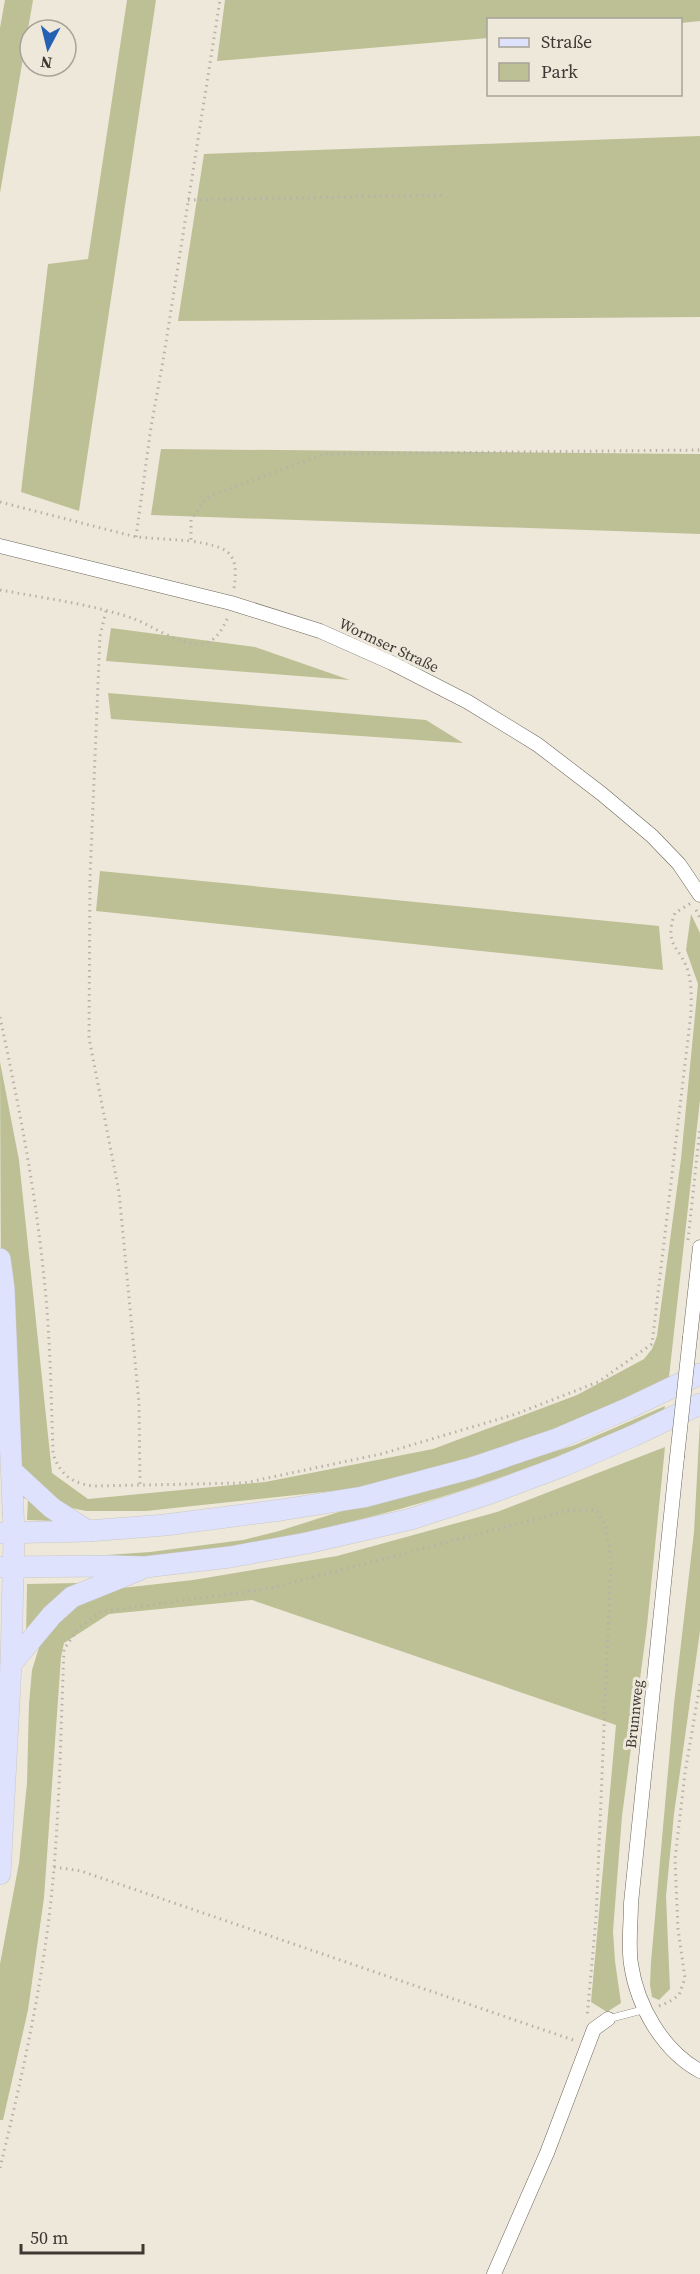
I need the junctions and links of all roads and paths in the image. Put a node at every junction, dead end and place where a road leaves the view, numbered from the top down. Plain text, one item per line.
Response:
1 (220, 0) edge
2 (445, 195) dead end
3 (188, 200) junction
4 (700, 450) edge
5 (0, 502) edge
6 (136, 537) junction
7 (191, 541) junction
8 (0, 546) edge
9 (0, 590) edge
10 (230, 609) junction
11 (106, 611) junction
12 (219, 613) dead end
13 (693, 897) edge
14 (700, 918) edge
15 (0, 1017) edge
16 (700, 1247) edge
17 (0, 1259) edge
18 (700, 1374) edge
19 (700, 1404) edge
20 (13, 1472) junction
21 (140, 1485) junction
22 (88, 1531) junction
23 (7, 1533) edge
24 (145, 1567) junction
25 (7, 1568) edge
26 (11, 1664) junction
27 (700, 1684) edge
28 (54, 1867) junction
29 (0, 1874) edge
30 (662, 2005) dead end
31 (646, 2009) junction
32 (608, 2019) joint
33 (594, 2029) junction
34 (588, 2045) junction
35 (700, 2071) edge
36 (0, 2168) edge
37 (494, 2274) edge

1 - 3 path
2 - 3 path
3 - 6 path
4 - 7 path
5 - 6 path
6 - 7 path
7 - 10 path
8 - 10 street, Wormser Straße
9 - 11 path
10 - 11 path
10 - 12 path
10 - 13 street, Wormser Straße
11 - 21 path
13 - 14 path
13 - 21 path
15 - 21 path
16 - 31 street, Brunnweg, bridge
17 - 20 main road
18 - 22 main road
19 - 24 main road
20 - 22 main road
20 - 23 main road
22 - 23 main road
23 - 25 main road
24 - 25 main road
24 - 26 main road
25 - 26 main road
26 - 29 main road
27 - 30 path
28 - 33 path
28 - 34 path
28 - 36 path
31 - 32 lane
31 - 35 street, Brunnweg
32 - 33 street
33 - 34 street
34 - 37 street

